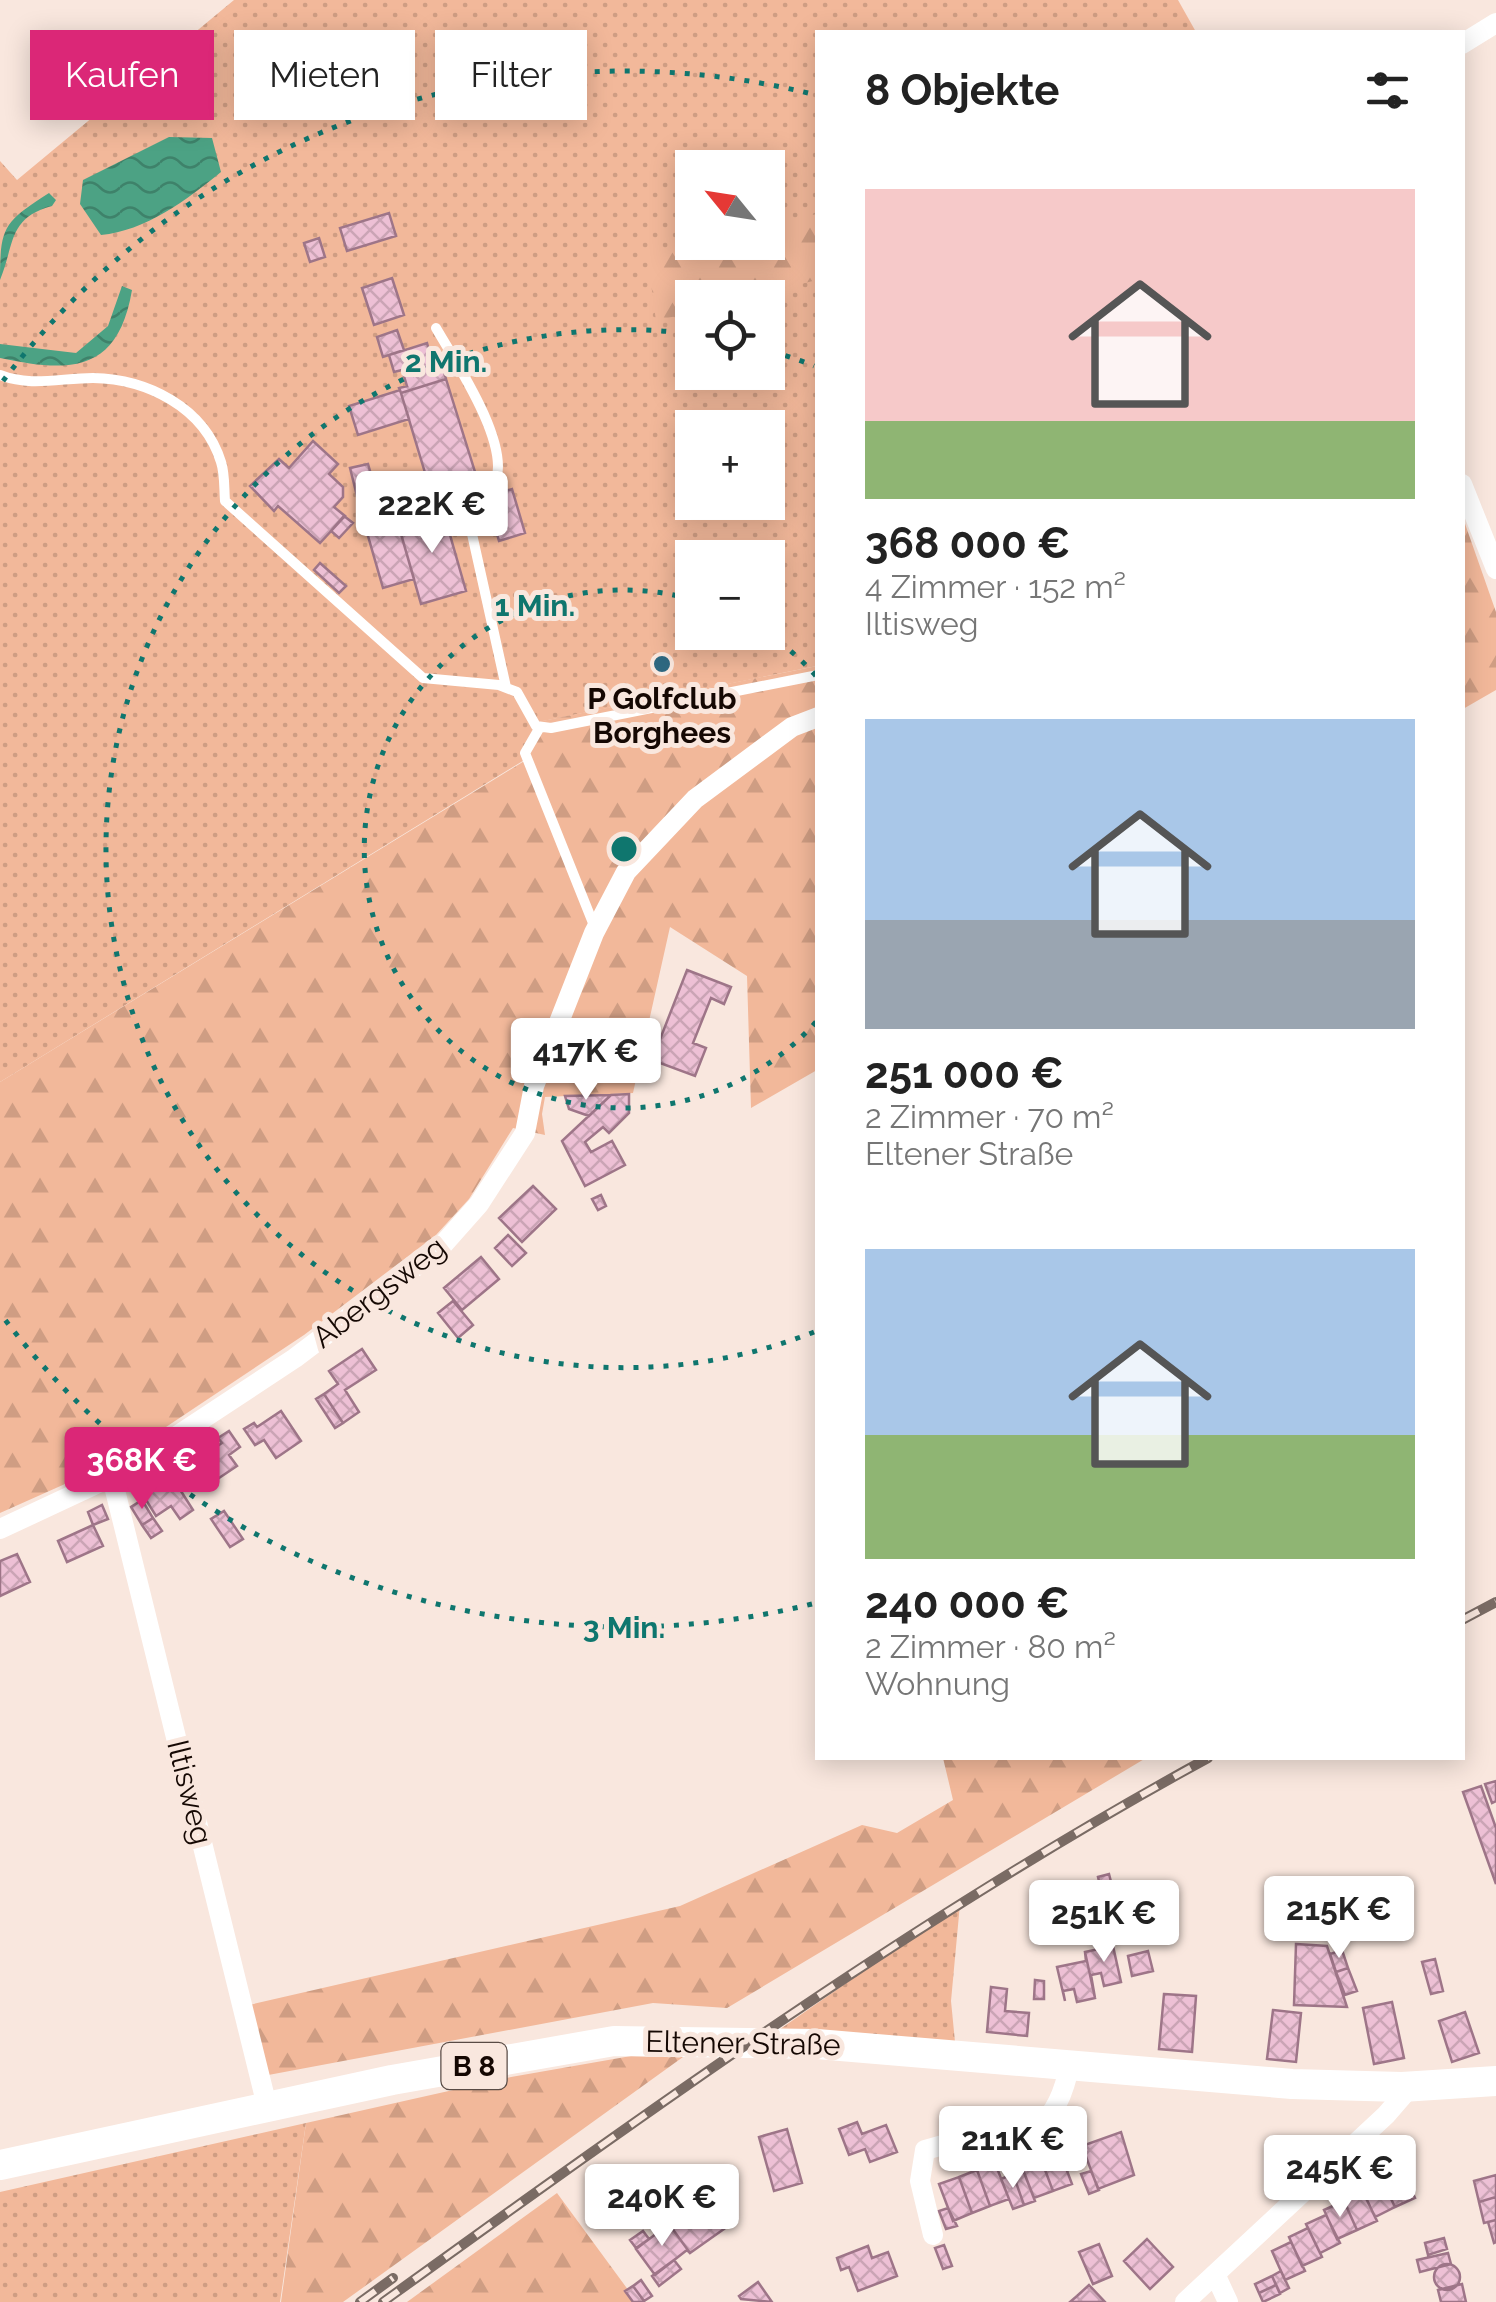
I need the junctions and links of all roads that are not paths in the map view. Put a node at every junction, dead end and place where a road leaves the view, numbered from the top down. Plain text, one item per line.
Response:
1 (1496, 23) edge
2 (1465, 42) edge
3 (436, 328) dead end
4 (0, 375) edge
5 (1465, 492) edge
6 (1496, 569) edge
7 (815, 675) edge
8 (506, 687) junction
9 (815, 718) edge
10 (540, 726) junction
11 (596, 929) junction
12 (112, 1478) junction
13 (0, 1529) edge
14 (1070, 2063) junction
15 (1496, 2081) edge
16 (1412, 2086) junction
17 (267, 2106) junction
18 (0, 2165) edge
19 (933, 2235) dead end
20 (1215, 2274) junction
21 (1185, 2302) edge
22 (1228, 2302) edge

1 - 2 street
3 - 8 lane
4 - 8 lane
5 - 6 street
7 - 10 lane
8 - 10 lane
9 - 11 street, Abergsweg
10 - 11 lane
11 - 12 street, Abergsweg
12 - 13 street, Abergsweg
12 - 17 street, Iltisweg
14 - 16 main road, Eltener Straße / B 8
14 - 17 main road, Eltener Straße / B 8
14 - 19 street
15 - 16 main road, Eltener Straße / B 8
16 - 20 street
17 - 18 main road, Eltener Straße / B 8
20 - 21 street
20 - 22 street

